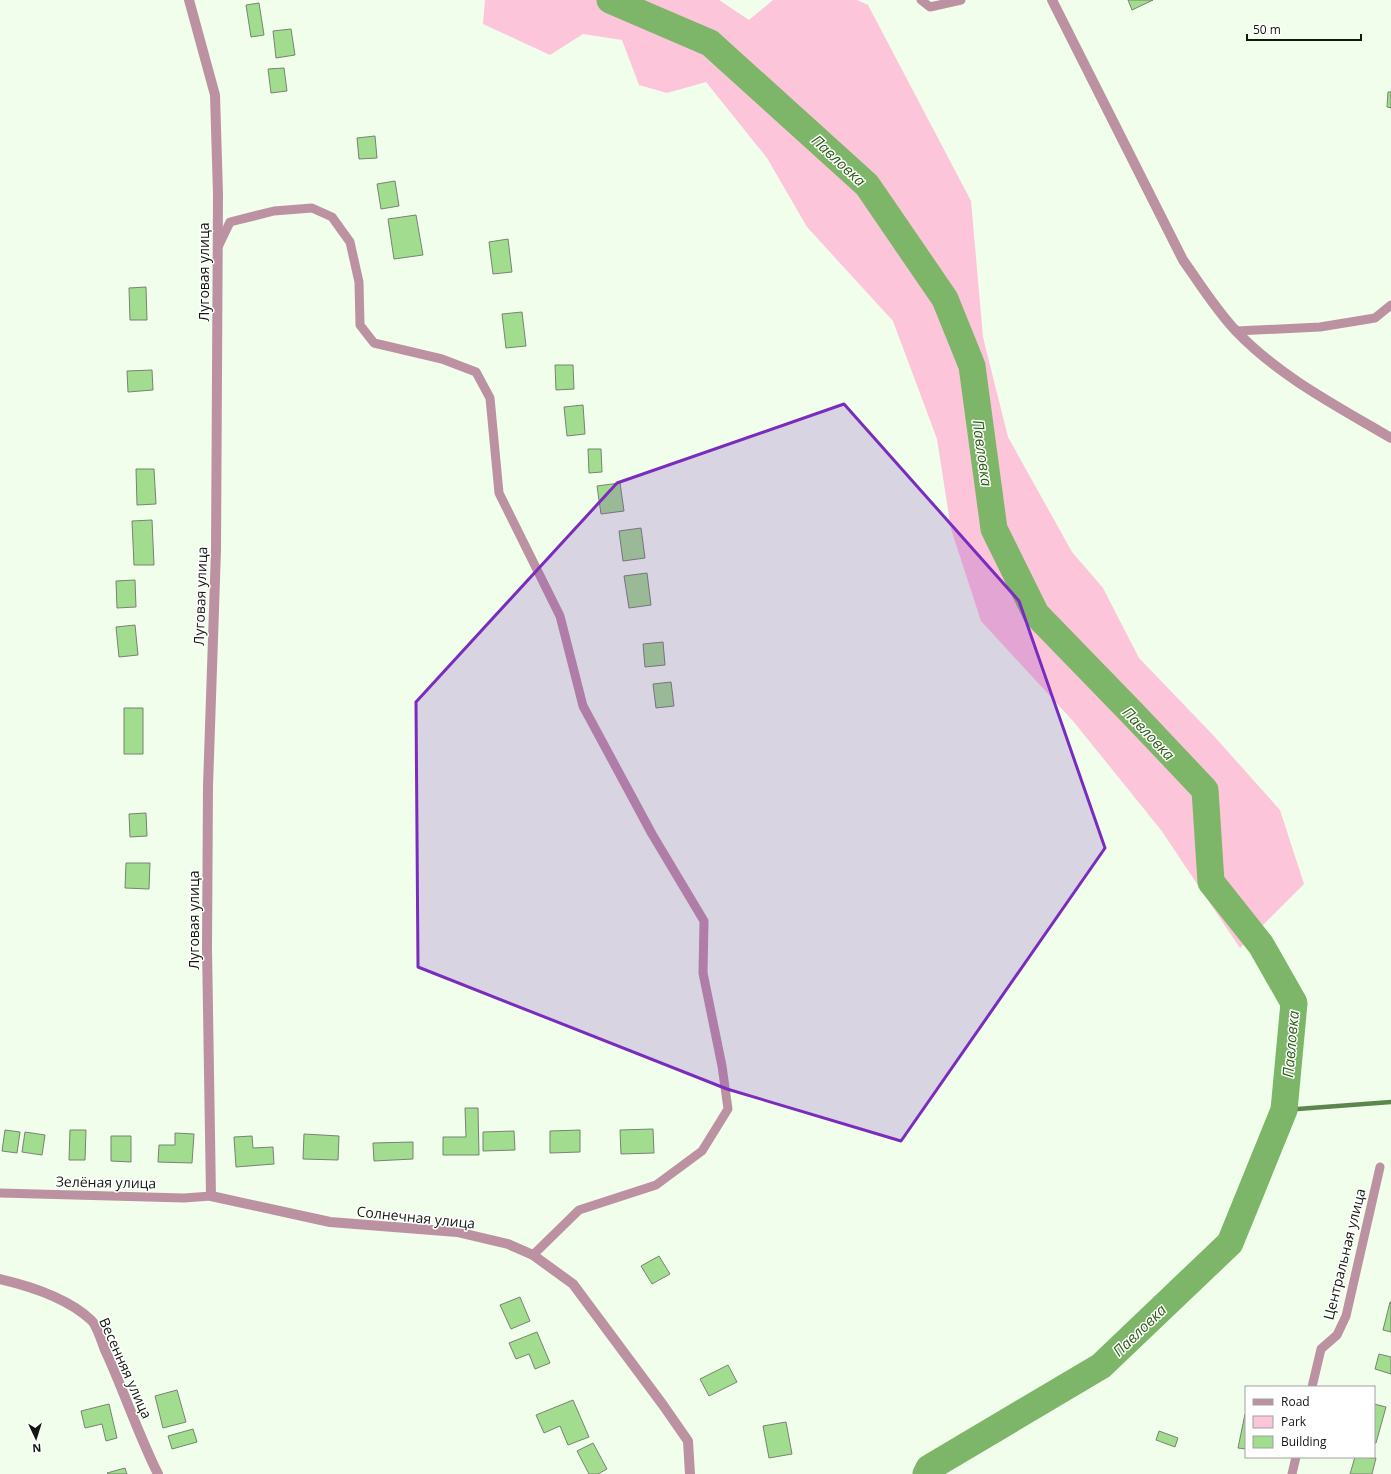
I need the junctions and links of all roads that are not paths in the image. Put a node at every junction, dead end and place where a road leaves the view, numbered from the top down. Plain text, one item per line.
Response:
1 (189, 0) edge
2 (921, 0) edge
3 (960, 0) edge
4 (1052, 0) edge
5 (217, 248) junction
6 (1391, 305) edge
7 (1236, 331) junction
8 (1391, 438) edge
9 (1380, 1167) dead end
10 (0, 1193) edge
11 (212, 1196) junction
12 (533, 1255) junction
13 (0, 1279) edge
14 (1312, 1386) edge
15 (1296, 1458) edge
16 (158, 1474) edge
17 (690, 1474) edge
18 (1292, 1474) edge

1 - 5 street, Луговая улица
2 - 3 lane
4 - 7 street
5 - 11 street, Луговая улица
5 - 12 lane
6 - 7 lane
7 - 8 street
9 - 14 lane, Центральная улица
10 - 11 lane, Зелёная улица
11 - 12 street, Солнечная улица
12 - 17 street, Солнечная улица
13 - 16 street, Весенняя улица
15 - 18 lane

